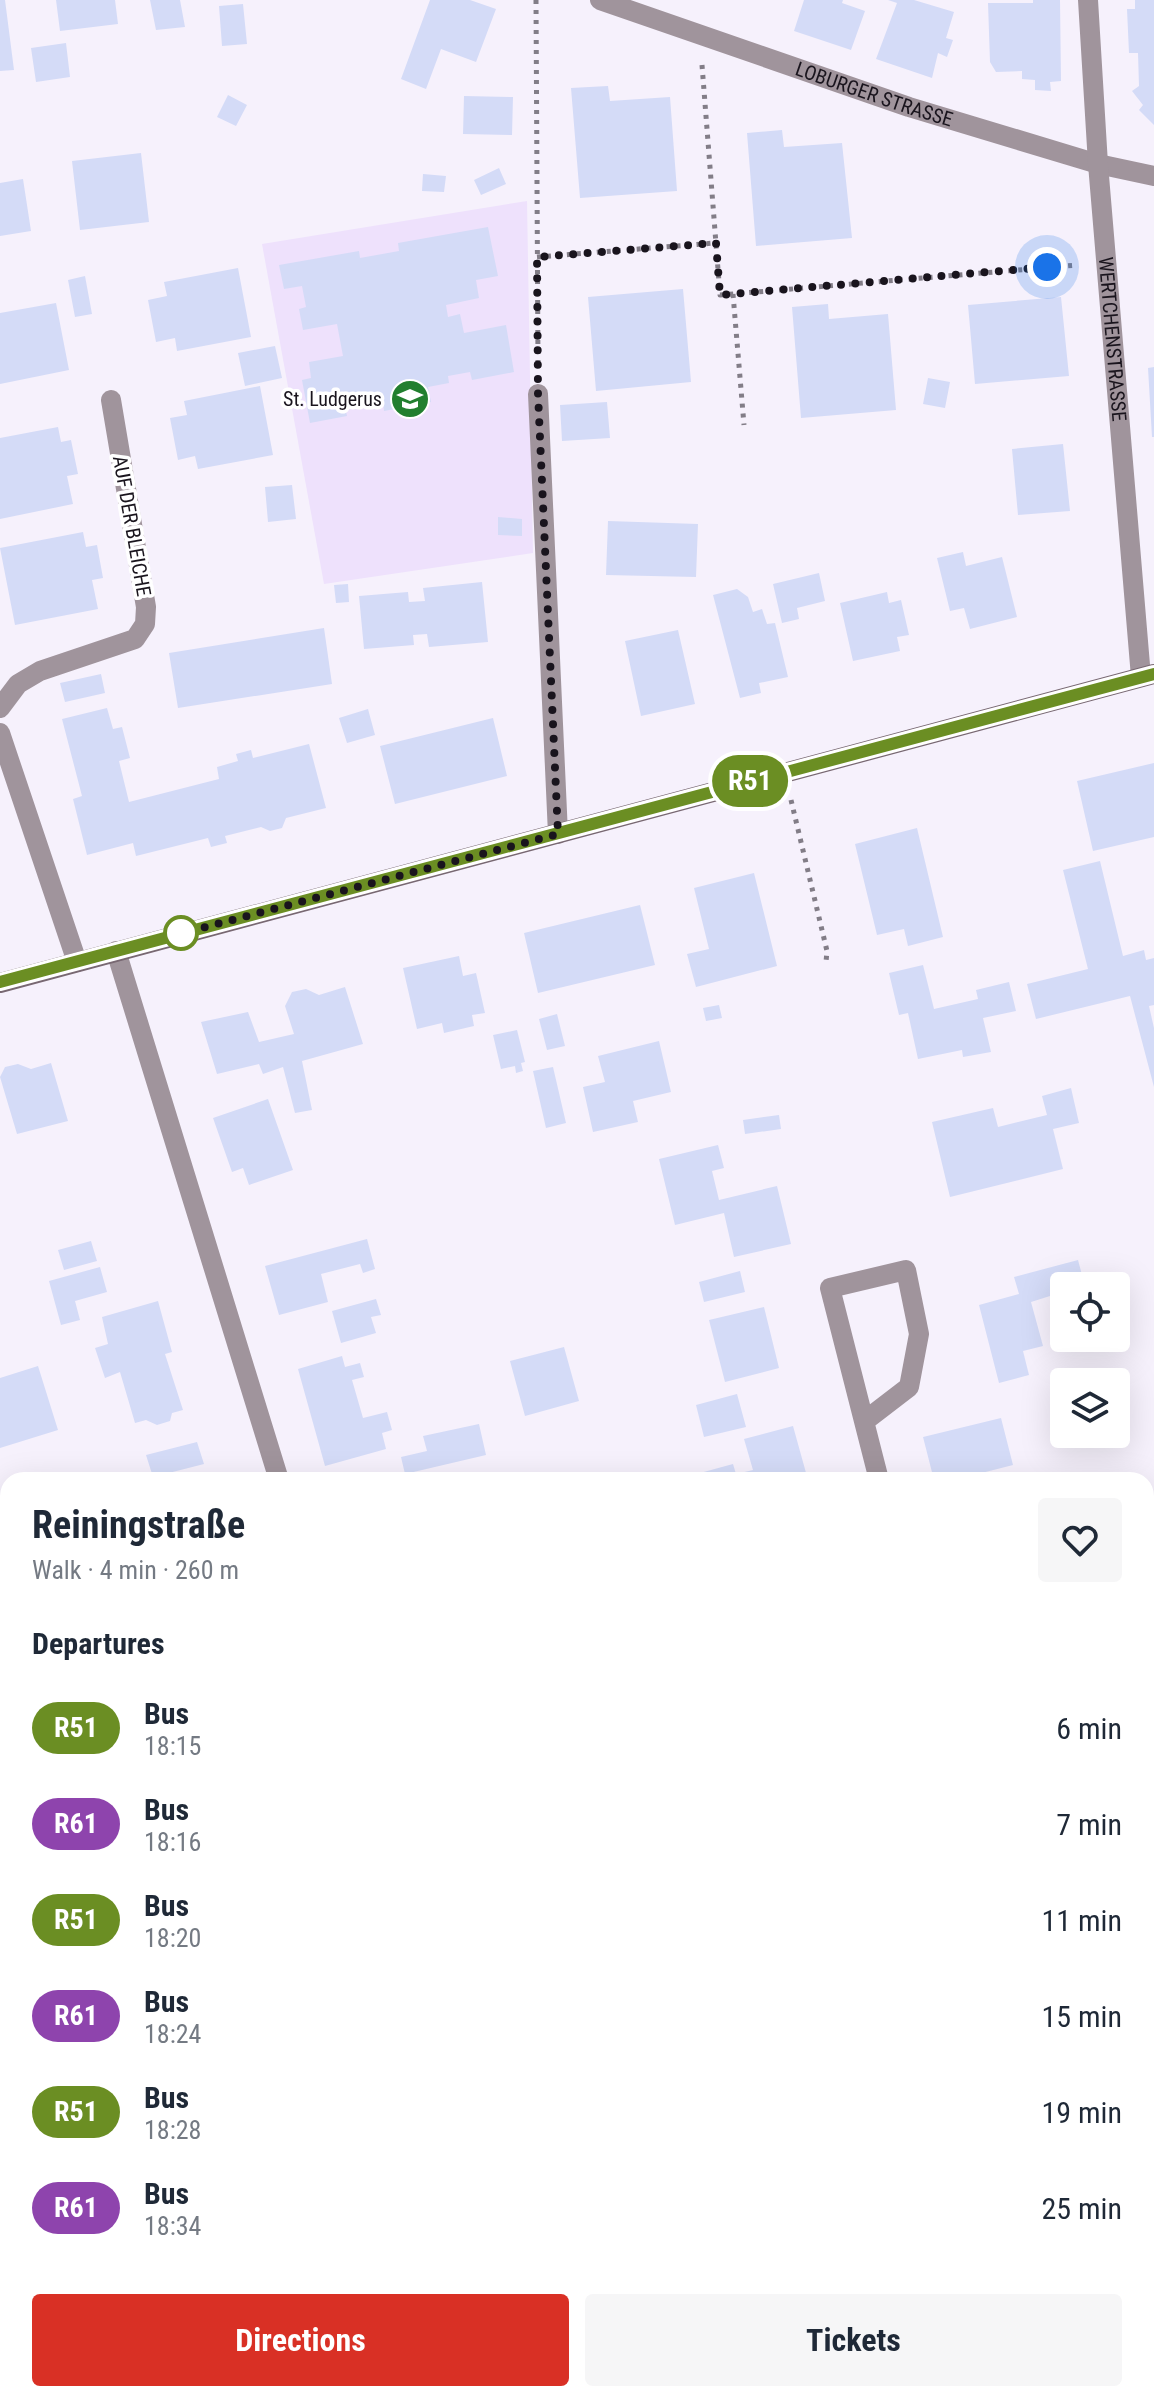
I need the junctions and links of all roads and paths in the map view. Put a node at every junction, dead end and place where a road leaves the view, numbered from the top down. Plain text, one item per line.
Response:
1 (536, 0) edge
2 (600, 0) edge
3 (1088, 0) edge
4 (700, 36) junction
5 (1098, 164) junction
6 (1154, 176) edge
7 (716, 243) junction
8 (537, 257) junction
9 (1108, 262) junction
10 (733, 294) junction
11 (538, 394) joint
12 (111, 400) dead end
13 (744, 425) dead end
14 (1147, 676) edge
15 (0, 708) edge
16 (0, 733) edge
17 (785, 771) junction
18 (558, 834) junction
19 (116, 951) junction
20 (77, 962) junction
21 (826, 962) dead end
22 (0, 983) edge
23 (866, 1420) junction
24 (277, 1472) edge
25 (877, 1472) edge

1 - 8 path
2 - 4 street, LOBURGER STRASSE
3 - 5 street, WERTCHENSTRASSE
4 - 5 street, LOBURGER STRASSE
4 - 7 path
5 - 6 street, LOBURGER STRASSE
5 - 9 street, WERTCHENSTRASSE
7 - 8 path
7 - 10 path
8 - 11 path
9 - 10 path
9 - 14 street, WERTCHENSTRASSE
10 - 13 path
11 - 18 street
12 - 15 street, AUF DER BLEICHE
14 - 17 street
16 - 20 street
17 - 18 street
17 - 21 path
18 - 19 street
19 - 20 street
19 - 24 street
20 - 22 street
23 - 23 street
23 - 25 street

